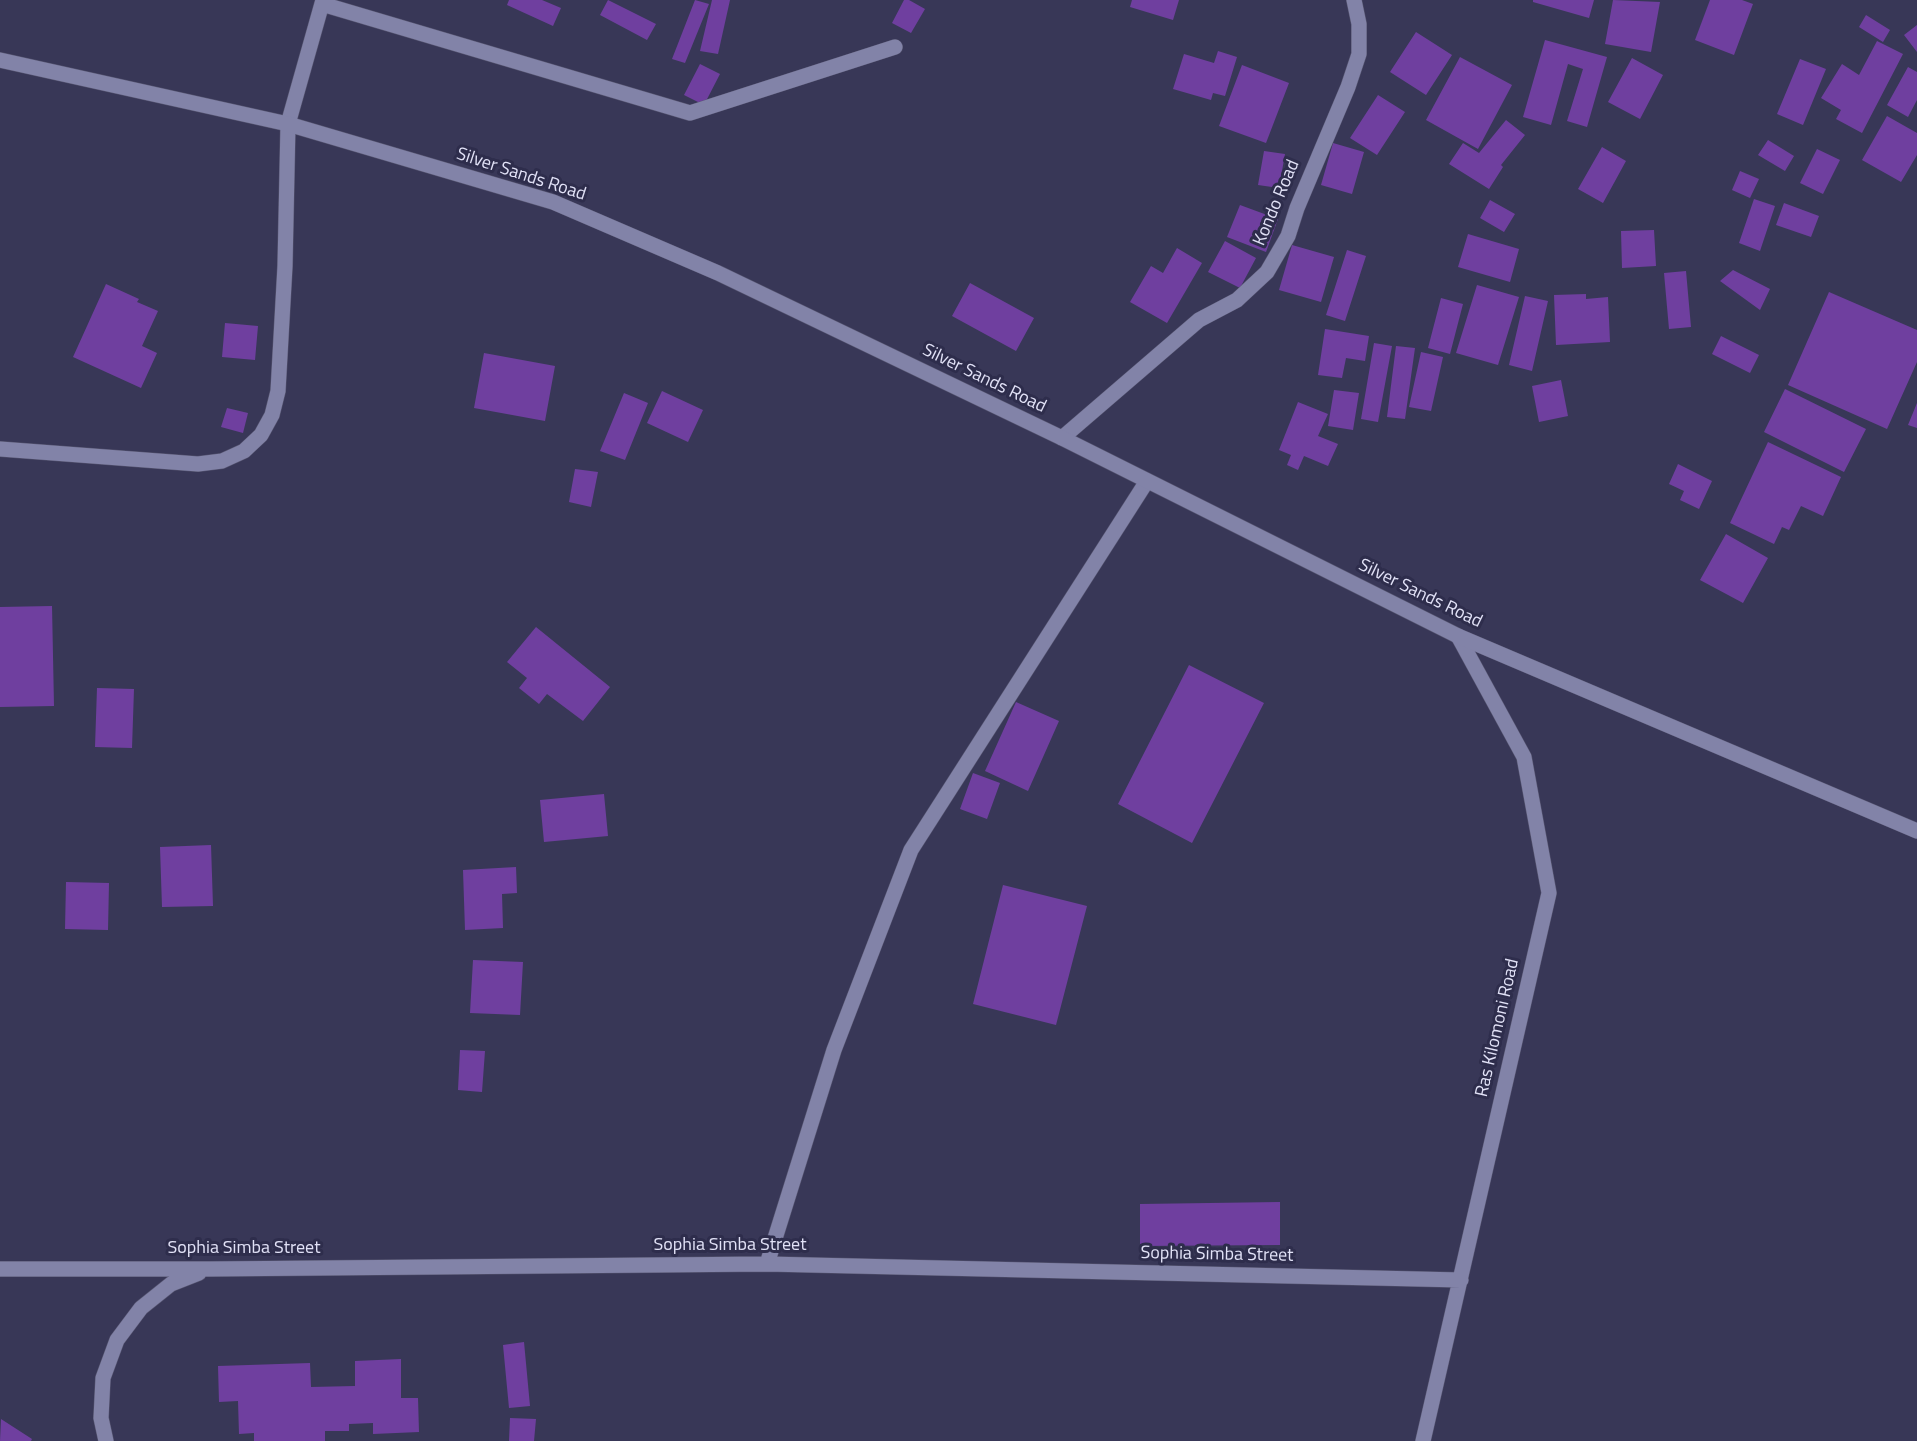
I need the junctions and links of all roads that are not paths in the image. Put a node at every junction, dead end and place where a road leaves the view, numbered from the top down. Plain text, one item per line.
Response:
1 (1354, 0) edge
2 (322, 2) edge
3 (895, 47) dead end
4 (0, 60) edge
5 (288, 124) junction
6 (1062, 438) junction
7 (0, 449) edge
8 (1147, 481) junction
9 (1458, 636) junction
10 (1917, 831) edge
11 (767, 1264) junction
12 (0, 1269) edge
13 (210, 1269) junction
14 (1461, 1280) junction
15 (106, 1441) edge
16 (1424, 1441) edge

1 - 6 street, Kondo Road
2 - 3 street
2 - 5 street
4 - 5 street, Silver Sands Road
5 - 6 street, Silver Sands Road
5 - 7 street
6 - 8 street, Silver Sands Road
8 - 9 street, Silver Sands Road
8 - 11 street
9 - 10 street, Silver Sands Road
9 - 14 street, Ras Kilomoni Road
11 - 13 street, Sophia Simba Street
11 - 14 street, Sophia Simba Street
12 - 13 street, Sophia Simba Street
13 - 15 street
14 - 16 street, Ras Kilomoni Road

